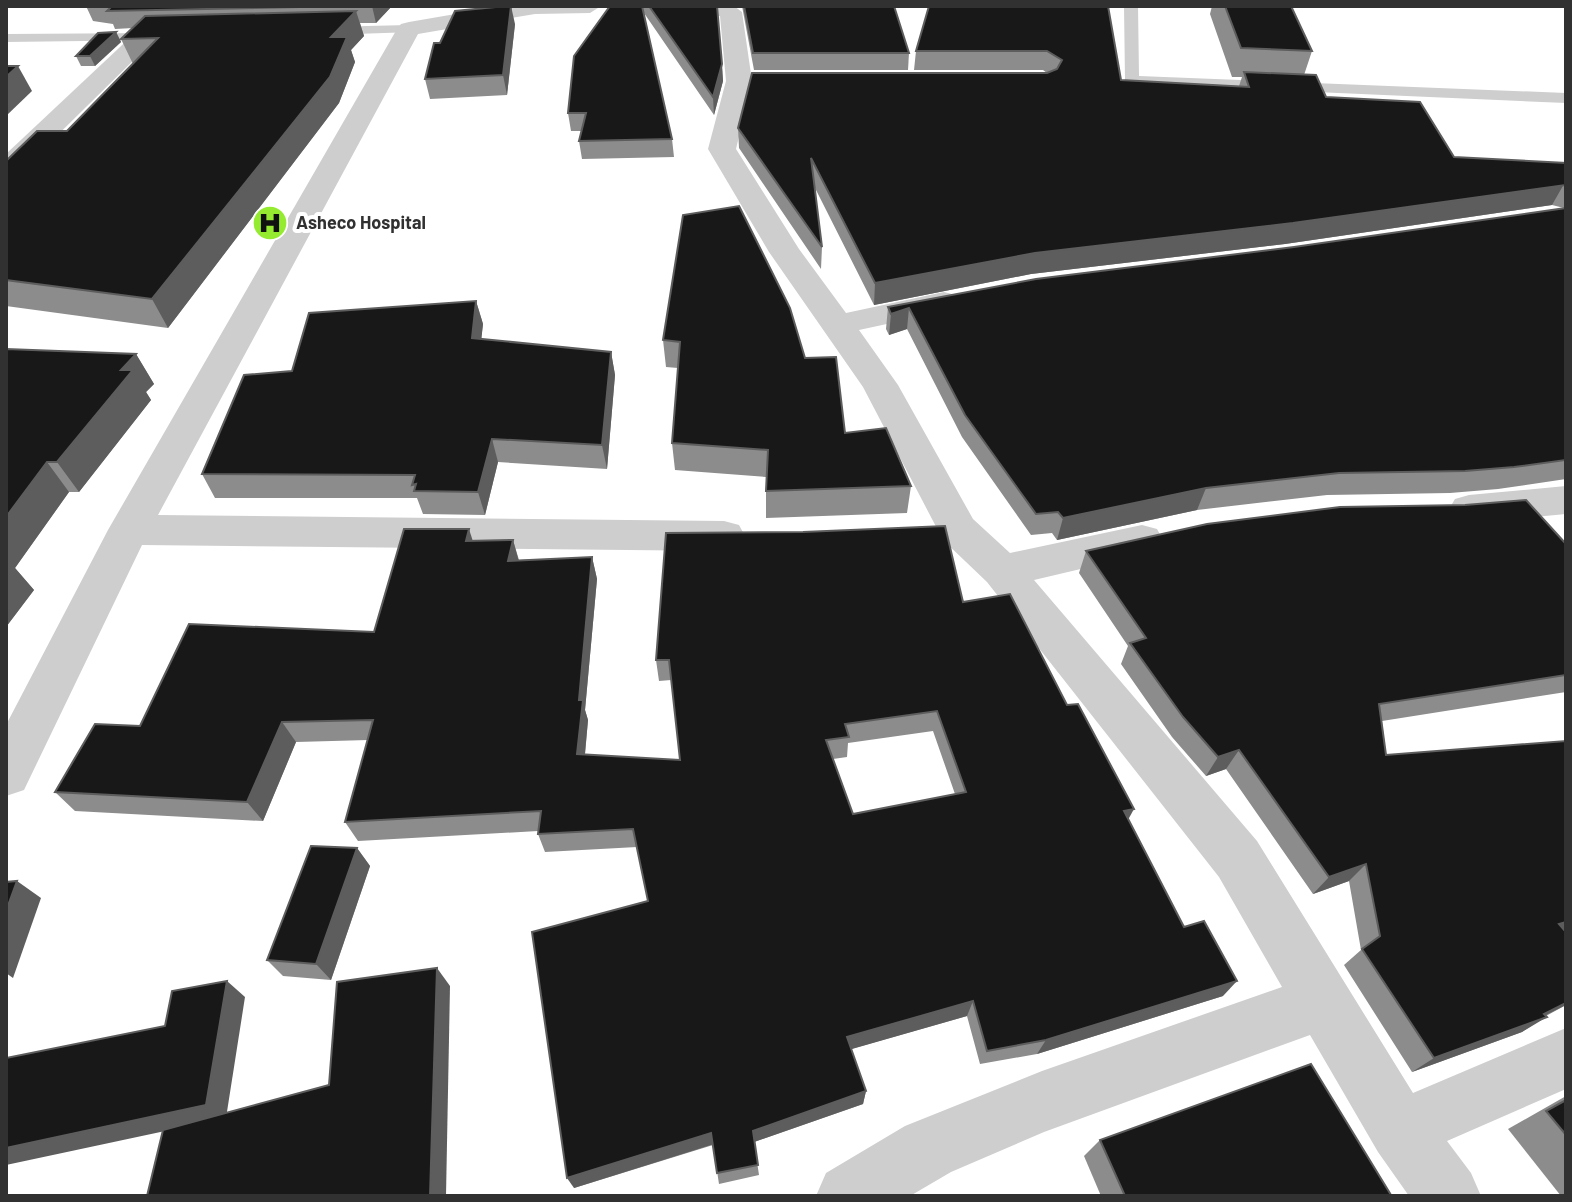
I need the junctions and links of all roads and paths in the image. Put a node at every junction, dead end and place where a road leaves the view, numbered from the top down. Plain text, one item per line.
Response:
1 (590, 6) edge
2 (668, 6) edge
3 (1131, 6) edge
4 (409, 29) junction
5 (305, 31) edge
6 (173, 36) edge
7 (144, 37) junction
8 (6, 38) edge
9 (1566, 98) edge
10 (6, 170) edge
11 (971, 298) edge
12 (836, 325) junction
13 (1566, 500) edge
14 (1434, 510) edge
15 (129, 530) junction
16 (1182, 531) edge
17 (757, 536) edge
18 (1002, 571) junction
19 (6, 774) edge
20 (1322, 1002) junction
21 (1566, 1058) edge
22 (1400, 1130) junction
23 (849, 1196) edge
24 (1448, 1196) edge

1 - 4 street
2 - 12 street
3 - 9 lane
4 - 5 lane
4 - 15 street
6 - 7 lane
7 - 8 lane
7 - 10 street
11 - 12 street
12 - 18 street
13 - 14 street
15 - 17 street
15 - 19 street
16 - 18 street
18 - 20 street
20 - 22 street
20 - 23 street
21 - 22 street
22 - 24 street

